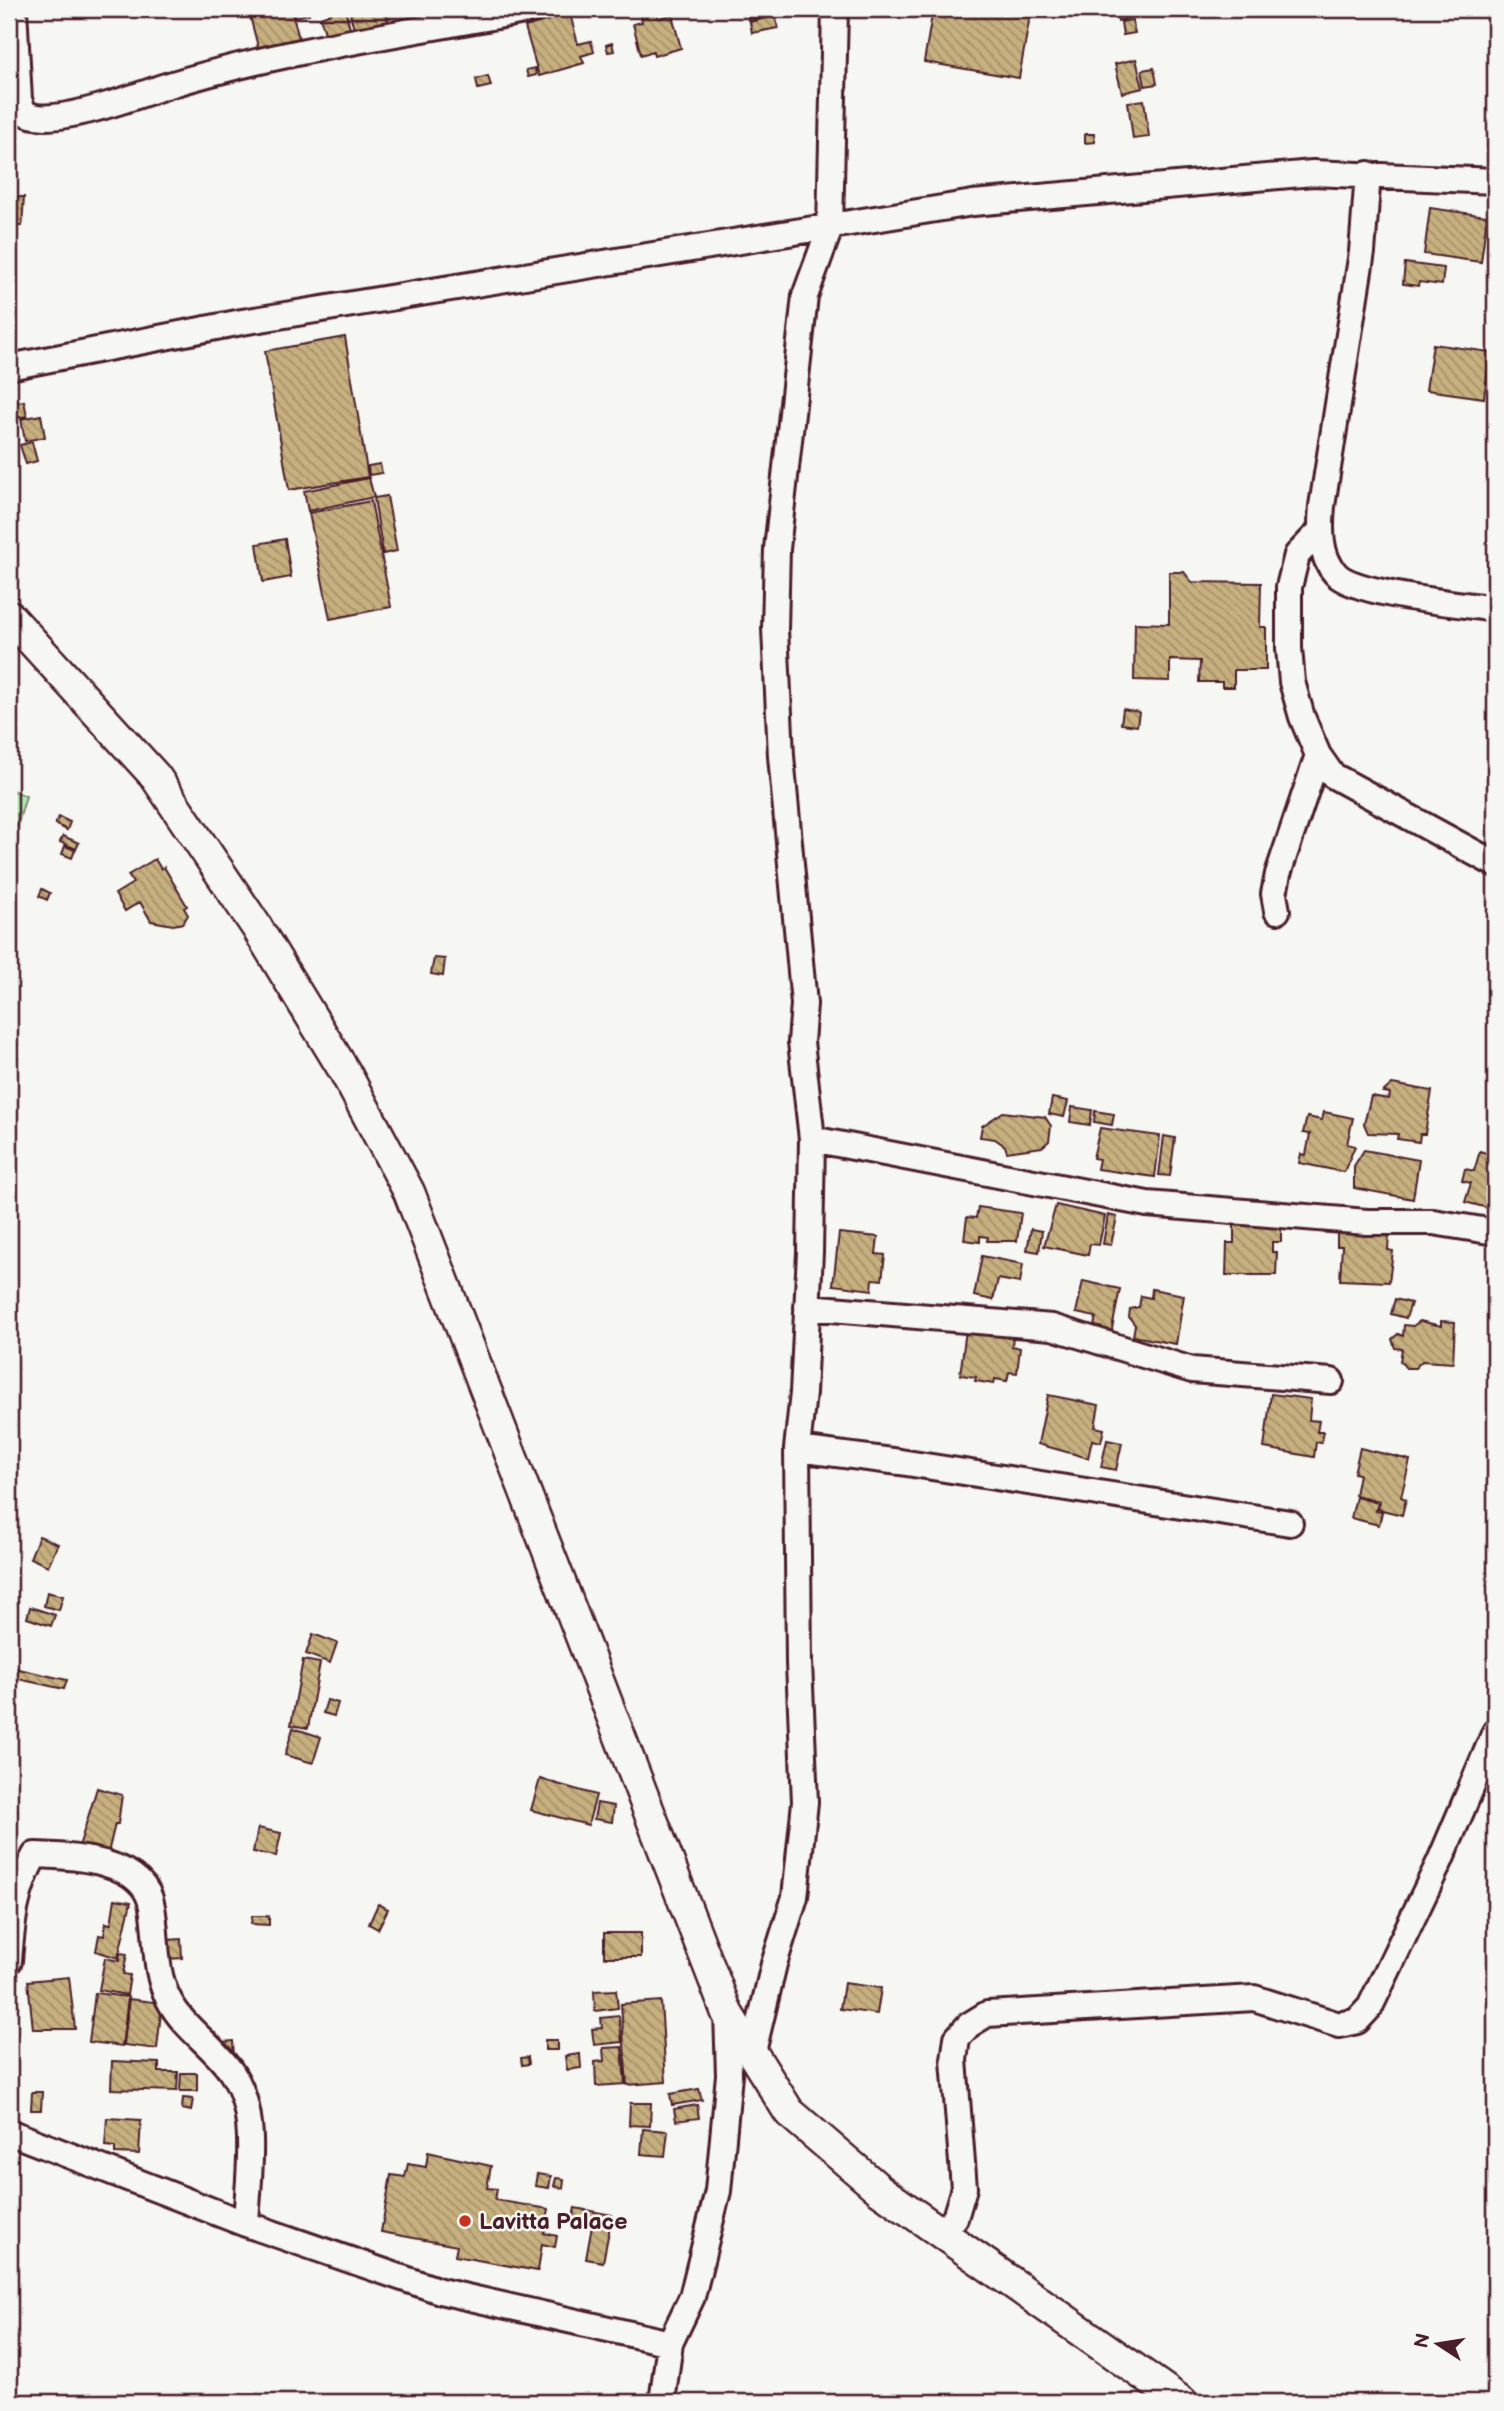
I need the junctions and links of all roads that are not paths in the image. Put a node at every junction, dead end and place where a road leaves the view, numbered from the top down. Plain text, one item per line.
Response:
1 (14, 9) edge
2 (535, 9) edge
3 (835, 9) edge
4 (1368, 174) junction
5 (1495, 181) edge
6 (830, 228) junction
7 (9, 367) edge
8 (1320, 531) junction
9 (1495, 609) edge
10 (9, 615) edge
11 (1318, 755) junction
12 (1495, 864) edge
13 (1277, 911) dead end
14 (812, 1139) junction
15 (1495, 1232) edge
16 (807, 1307) junction
17 (1331, 1381) dead end
18 (797, 1449) junction
19 (1290, 1523) dead end
20 (1495, 1732) edge
21 (9, 1961) edge
22 (726, 2013) junction
23 (752, 2056) junction
24 (9, 2132) edge
25 (246, 2224) junction
26 (940, 2233) junction
27 (670, 2343) junction
28 (662, 2402) edge
29 (1182, 2402) edge

1 - 2 street
3 - 6 street
4 - 5 street
4 - 6 street
4 - 8 street
6 - 7 street
6 - 14 street
8 - 9 street
8 - 11 street
10 - 22 street
11 - 12 street
11 - 13 street
14 - 15 street
14 - 16 street
16 - 17 street
16 - 18 street
18 - 19 street
18 - 23 street
20 - 26 street
21 - 25 street
22 - 23 street
22 - 27 street
23 - 26 street
24 - 25 street
25 - 27 street
26 - 29 street
27 - 28 street

